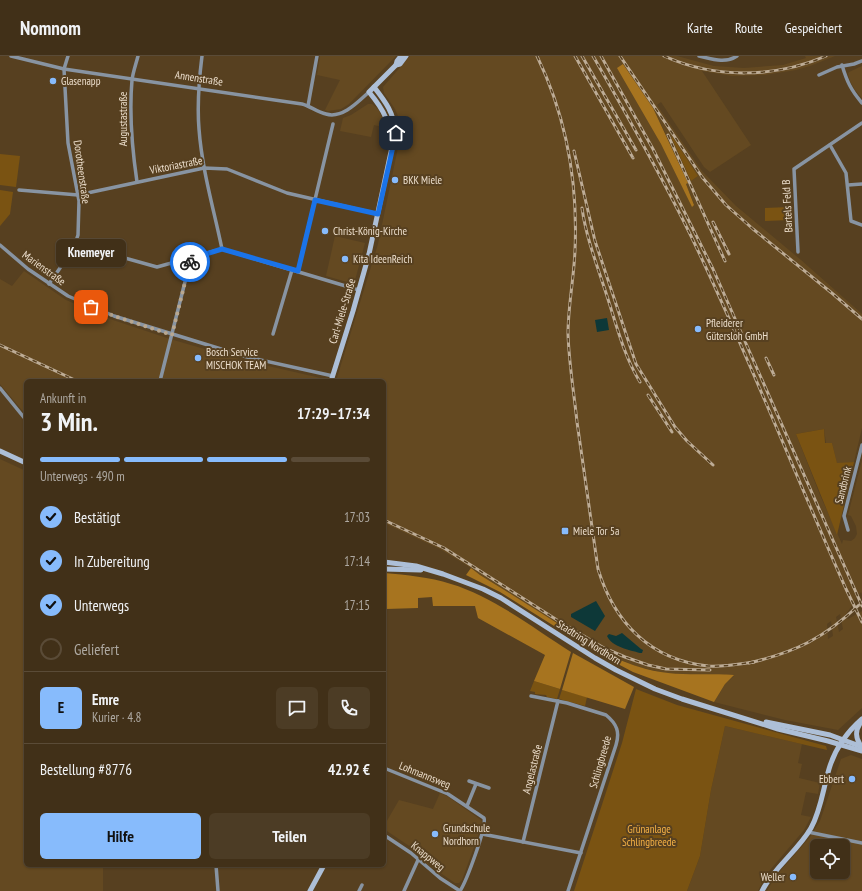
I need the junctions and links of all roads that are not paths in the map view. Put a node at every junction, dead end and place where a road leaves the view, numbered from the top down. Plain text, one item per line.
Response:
1 (11, 56) edge
2 (68, 56) edge
3 (138, 56) edge
4 (202, 56) edge
5 (317, 56) edge
6 (401, 56) edge
7 (406, 56) edge
8 (699, 56) edge
9 (737, 56) edge
10 (862, 61) edge
11 (396, 65) junction
12 (842, 65) junction
13 (64, 69) junction
14 (819, 74) dead end
15 (132, 79) junction
16 (374, 87) junction
17 (199, 88) junction
18 (369, 92) junction
19 (862, 103) edge
20 (308, 106) junction
21 (862, 123) edge
22 (333, 124) dead end
23 (830, 145) junction
24 (390, 155) junction
25 (204, 168) junction
26 (137, 182) junction
27 (862, 184) edge
28 (848, 185) junction
29 (19, 190) dead end
30 (78, 195) junction
31 (315, 200) junction
32 (378, 214) junction
33 (862, 225) edge
34 (75, 244) junction
35 (0, 245) edge
36 (222, 249) junction
37 (798, 252) dead end
38 (190, 259) junction
39 (292, 270) junction
40 (298, 271) junction
41 (49, 284) junction
42 (359, 290) junction
43 (273, 334) dead end
44 (172, 335) junction
45 (161, 379) edge
46 (331, 379) edge
47 (0, 388) edge
48 (24, 418) edge
49 (862, 445) edge
50 (0, 452) edge
51 (24, 462) edge
52 (848, 530) dead end
53 (386, 562) edge
54 (386, 569) edge
55 (428, 570) junction
56 (531, 696) dead end
57 (558, 701) junction
58 (862, 720) edge
59 (841, 743) junction
60 (862, 747) edge
61 (862, 752) edge
62 (386, 769) edge
63 (469, 781) dead end
64 (476, 784) junction
65 (489, 788) dead end
66 (467, 806) junction
67 (808, 832) junction
68 (482, 834) junction
69 (386, 837) edge
70 (523, 842) junction
71 (862, 843) edge
72 (581, 853) junction
73 (418, 860) junction
74 (216, 867) edge
75 (322, 867) edge
76 (362, 885) dead end
77 (218, 891) edge
78 (310, 891) edge
79 (359, 891) edge
80 (404, 891) edge
81 (460, 891) edge
82 (568, 891) edge
83 (762, 891) edge

1 - 13 street, Annenstraße
2 - 13 street, Dorotheenstraße
3 - 15 street, Augustastraße
4 - 17 street
5 - 20 street
6 - 11 street
7 - 11 street
8 - 9 street
10 - 12 street
11 - 16 street
12 - 14 street
12 - 19 street
13 - 15 street, Annenstraße
13 - 30 street, Dorotheenstraße
15 - 17 street, Annenstraße
15 - 26 street, Augustastraße
16 - 18 street, Annenstraße
16 - 24 street, Carl-Miele-Straße
17 - 20 street, Annenstraße
17 - 25 street
18 - 20 street, Annenstraße
18 - 24 street, Carl-Miele-Straße
21 - 23 street, Bartels Feld B
22 - 31 street
23 - 28 street
23 - 37 street, Bartels Feld B
24 - 32 street, Carl-Miele-Straße
25 - 26 street, Viktoriastraße
25 - 31 street, Viktoriastraße
25 - 36 street
26 - 30 street, Viktoriastraße
27 - 28 street
28 - 33 street
29 - 30 street, Viktoriastraße
30 - 34 street, Dorotheenstraße
31 - 32 street, Viktoriastraße
31 - 40 street
32 - 42 street, Carl-Miele-Straße
34 - 38 street
34 - 41 street, Dorotheenstraße
35 - 41 street, Marienstraße
36 - 38 street
36 - 39 street
38 - 44 street
39 - 40 street
39 - 43 street
40 - 42 street
41 - 44 street, Marienstraße
42 - 46 street, Carl-Miele-Straße
44 - 45 street
44 - 46 street, Marienstraße
47 - 48 street
49 - 52 street, Sandbrink
50 - 51 street
53 - 55 street, Stadtring Nordhorn
54 - 55 street, Stadtring Nordhorn
55 - 59 street, Stadtring Nordhorn
56 - 57 street, Schlingbreede
57 - 70 street, Angelastraße
57 - 72 street, Schlingbreede
58 - 59 street
58 - 60 street, Stadtring Nordhorn
59 - 60 street, Stadtring Nordhorn
59 - 61 street, Stadtring Nordhorn
59 - 67 street
62 - 66 street, Lohmannsweg
63 - 64 street
64 - 65 street
64 - 66 street
66 - 68 street, Lohmannsweg
67 - 71 street
67 - 83 street
68 - 70 street
68 - 81 street, Lohmannsweg
69 - 73 street, Knappweg
70 - 72 street
72 - 82 street, Schlingbreede
73 - 80 street
73 - 81 street, Knappweg
74 - 77 street
75 - 78 street
76 - 79 street

